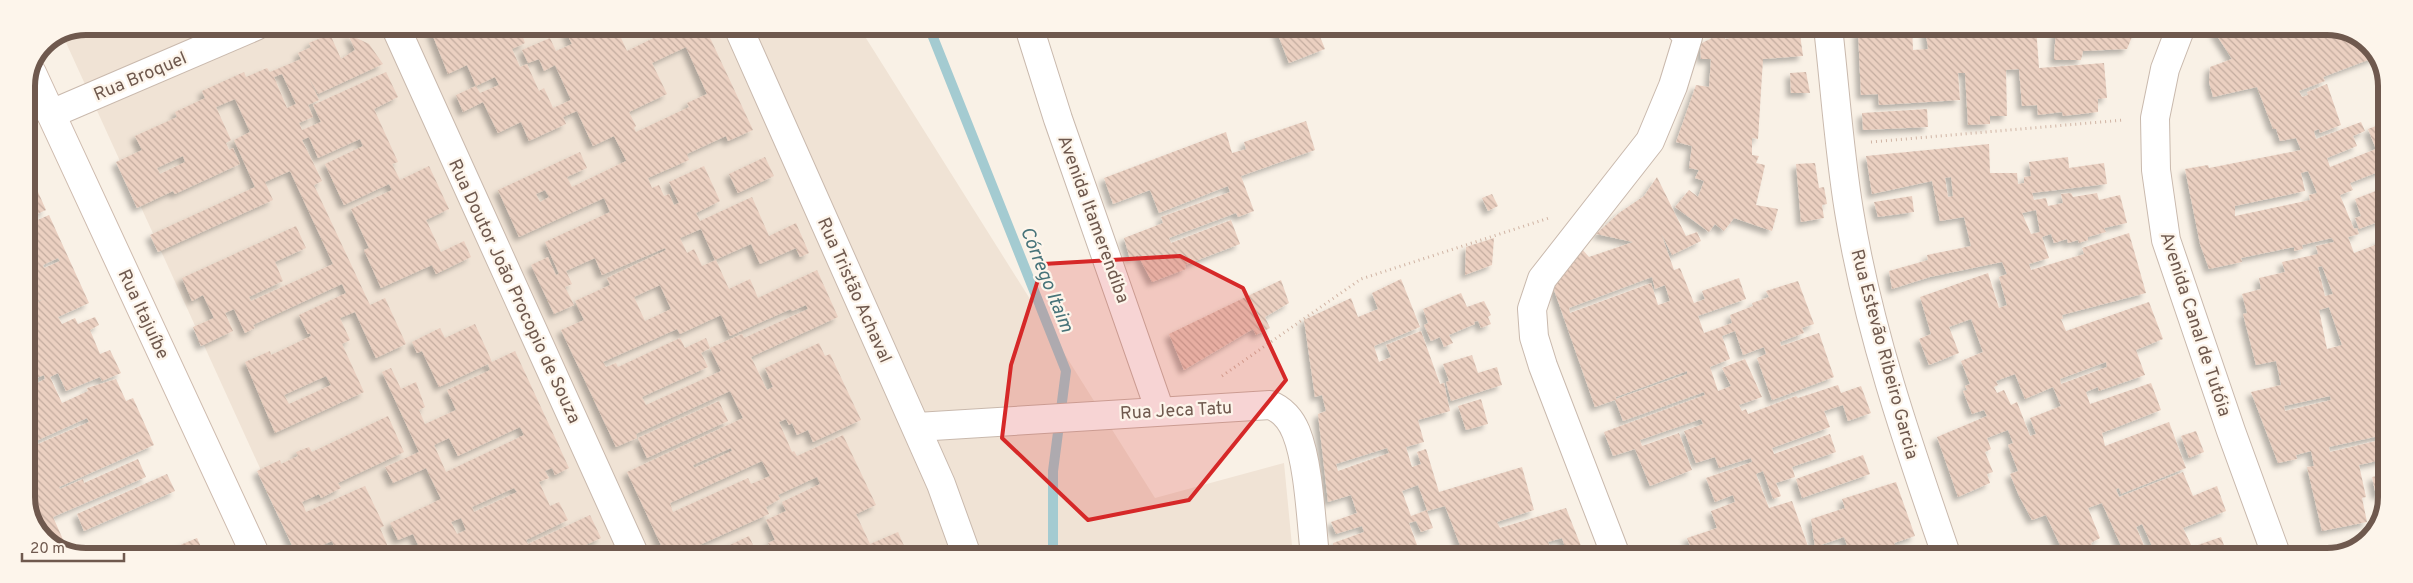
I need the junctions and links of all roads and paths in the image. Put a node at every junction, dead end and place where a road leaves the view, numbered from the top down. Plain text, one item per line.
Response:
1 (235, 35) edge
2 (399, 35) edge
3 (742, 35) edge
4 (1032, 35) edge
5 (1686, 35) edge
6 (1829, 35) edge
7 (2178, 35) edge
8 (36, 81) edge
9 (51, 114) junction
10 (2155, 118) junction
11 (1841, 144) junction
12 (1550, 217) dead end
13 (1214, 382) dead end
14 (1160, 411) junction
15 (917, 427) junction
16 (252, 548) edge
17 (631, 548) edge
18 (964, 548) edge
19 (1314, 548) edge
20 (1613, 548) edge
21 (1944, 548) edge
22 (2273, 548) edge

1 - 9 street, Rua Broquel
2 - 17 street, Rua Doutor João Procopio de Souza
3 - 15 street, Rua Tristão Achaval
4 - 14 street, Avenida Itamerendiba
5 - 20 street
6 - 11 street, Rua Estevão Ribeiro Garcia
7 - 10 street, Avenida Canal de Tutóia
8 - 9 street, Rua Itajuíbe
9 - 16 street, Rua Itajuíbe
10 - 11 path
10 - 22 street, Avenida Canal de Tutóia
11 - 21 street, Rua Estevão Ribeiro Garcia
12 - 13 path
14 - 15 street, Rua Jeca Tatu
14 - 19 street, Rua Jeca Tatu
15 - 18 street, Rua Tristão Achaval

